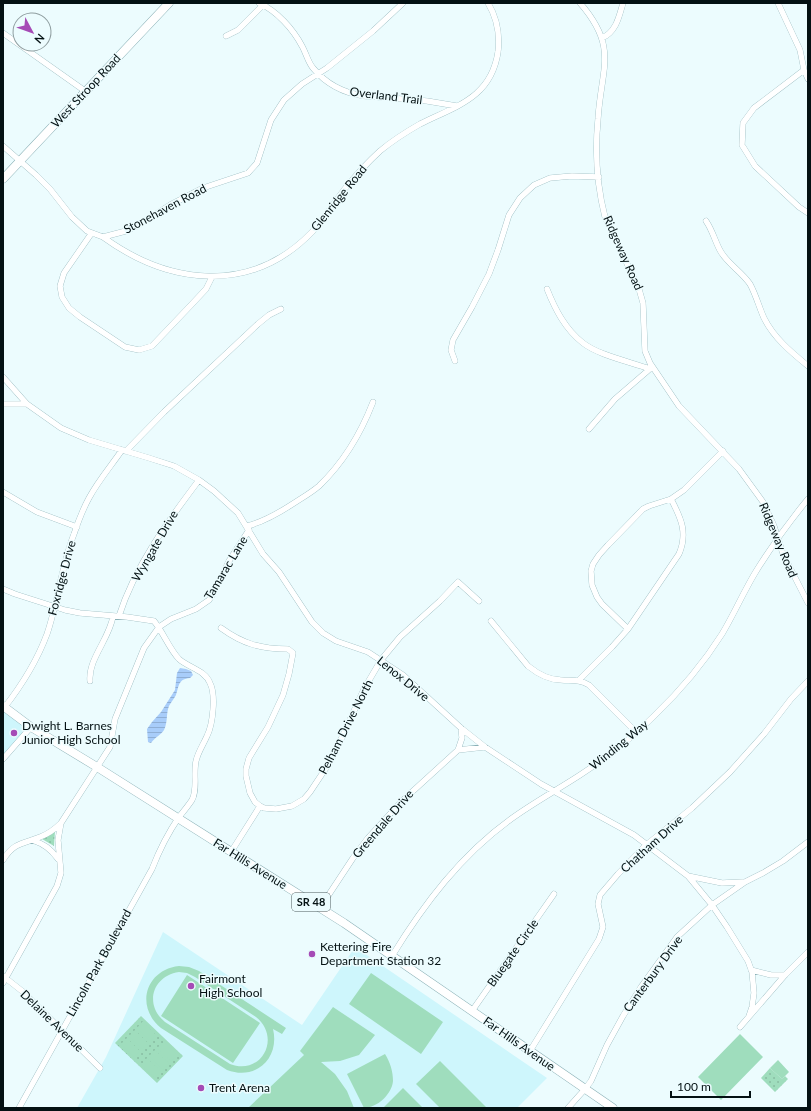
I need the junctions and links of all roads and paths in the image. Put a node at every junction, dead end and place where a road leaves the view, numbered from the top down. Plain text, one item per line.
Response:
1 (169, 3) edge
2 (403, 3) edge
3 (488, 3) edge
4 (580, 3) edge
5 (623, 3) edge
6 (778, 3) edge
7 (262, 4) edge
8 (3, 33) edge
9 (226, 36) dead end
10 (602, 38) junction
11 (804, 70) junction
12 (318, 73) junction
13 (808, 79) edge
14 (85, 91) junction
15 (458, 106) junction
16 (3, 146) edge
17 (20, 160) junction
18 (598, 177) junction
19 (3, 179) edge
20 (808, 213) edge
21 (706, 221) dead end
22 (91, 234) junction
23 (103, 237) junction
24 (212, 277) junction
25 (547, 289) dead end
26 (281, 309) dead end
27 (455, 361) dead end
28 (808, 366) edge
29 (651, 368) junction
30 (3, 377) edge
31 (373, 402) dead end
32 (3, 404) edge
33 (26, 404) junction
34 (589, 429) dead end
35 (124, 451) junction
36 (723, 452) junction
37 (199, 480) junction
38 (3, 492) edge
39 (671, 499) junction
40 (808, 499) edge
41 (76, 527) junction
42 (248, 528) junction
43 (778, 540) junction
44 (3, 589) edge
45 (478, 601) dead end
46 (808, 603) edge
47 (54, 607) junction
48 (116, 616) junction
49 (491, 621) dead end
50 (159, 627) junction
51 (221, 628) dead end
52 (628, 629) junction
53 (381, 660) junction
54 (580, 680) junction
55 (90, 681) dead end
56 (808, 681) edge
57 (4, 707) edge
58 (31, 727) junction
59 (461, 728) junction
60 (636, 732) junction
61 (485, 747) junction
62 (458, 750) junction
63 (3, 759) edge
64 (97, 767) junction
65 (554, 791) junction
66 (260, 806) junction
67 (178, 818) junction
68 (61, 823) junction
69 (32, 840) junction
70 (808, 842) edge
71 (648, 844) junction
72 (231, 852) junction
73 (59, 859) junction
74 (3, 860) edge
75 (688, 876) junction
76 (745, 882) junction
77 (554, 894) dead end
78 (712, 905) junction
79 (320, 908) junction
80 (808, 952) edge
81 (392, 956) junction
82 (751, 970) junction
83 (785, 975) junction
84 (4, 979) edge
85 (472, 1011) junction
86 (749, 1016) junction
87 (740, 1027) dead end
88 (62, 1030) junction
89 (530, 1051) junction
90 (100, 1068) dead end
91 (585, 1089) junction
92 (19, 1108) edge
93 (568, 1108) edge
94 (613, 1108) edge

1 - 14 main road, West Stroop Road
2 - 12 street, Stonehaven Road
3 - 15 street, Glenridge Road
4 - 10 street, Ridgeway Road
5 - 10 street
6 - 11 street
7 - 9 street
7 - 12 street, Overland Trail
8 - 14 street
10 - 18 street, Ridgeway Road
11 - 13 street
11 - 20 street
12 - 15 street, Overland Trail
12 - 23 street, Stonehaven Road
14 - 17 main road, West Stroop Road
15 - 24 street, Glenridge Road
16 - 17 street
17 - 19 main road, West Stroop Road
17 - 22 street
18 - 27 street
18 - 29 street, Ridgeway Road
21 - 28 street
22 - 23 street
22 - 24 street
23 - 24 street, Glenridge Road
25 - 29 street
26 - 35 street, Foxridge Drive
29 - 34 street
29 - 36 street, Ridgeway Road
30 - 33 street, Lenox Drive
31 - 42 street
32 - 33 street
33 - 35 street, Lenox Drive
35 - 37 street, Lenox Drive
35 - 41 street, Foxridge Drive
36 - 39 street
36 - 43 street, Ridgeway Road
37 - 42 street, Lenox Drive
37 - 48 street, Wyngate Drive
38 - 41 street
39 - 52 street
39 - 52 street
40 - 43 street, Winding Way
41 - 47 street, Foxridge Drive
42 - 50 street, Tamarac Lane
42 - 53 street, Lenox Drive
43 - 46 street, Ridgeway Road
43 - 60 street, Winding Way
44 - 47 street
45 - 53 street, Pelham Drive North
47 - 48 street
47 - 57 street, Foxridge Drive
48 - 50 street
48 - 55 street, Wyngate Drive
49 - 54 street
50 - 64 street
50 - 67 street, Lincoln Park Boulevard
51 - 66 street
52 - 54 street
53 - 59 street, Lenox Drive
53 - 66 street, Pelham Drive North
54 - 60 street
56 - 71 street, Chatham Drive
57 - 58 main road, Far Hills Avenue / SR 48
58 - 63 street
58 - 64 main road, Far Hills Avenue / SR 48
59 - 61 street, Lenox Drive
59 - 62 street
60 - 65 street, Winding Way
61 - 62 street
61 - 65 street, Lenox Drive
62 - 79 street, Greendale Drive
64 - 67 main road, Far Hills Avenue / SR 48
64 - 68 street
65 - 71 street, Lenox Drive
65 - 81 street, Winding Way
66 - 72 street
67 - 72 main road, Far Hills Avenue / SR 48
67 - 88 street, Lincoln Park Boulevard
68 - 69 street
68 - 73 street
69 - 73 street
69 - 74 street
70 - 76 street, Canterbury Drive
71 - 75 street, Lenox Drive
71 - 89 street, Chatham Drive
72 - 79 main road, Far Hills Avenue / SR 48
73 - 84 street
75 - 76 street, Lenox Drive
75 - 78 street, Lenox Drive
76 - 78 street, Canterbury Drive
77 - 85 street, Bluegate Circle
78 - 82 street, Lenox Drive
78 - 91 street, Canterbury Drive
79 - 81 main road, Far Hills Avenue / SR 48
80 - 83 street
81 - 85 main road, Far Hills Avenue / SR 48
82 - 83 street
82 - 86 street, Lenox Drive
83 - 86 street
84 - 88 street, Delaine Avenue
85 - 89 main road, Far Hills Avenue / SR 48
86 - 87 street
88 - 90 street, Delaine Avenue
88 - 92 street, Lincoln Park Boulevard
89 - 91 main road, Far Hills Avenue / SR 48
91 - 93 street, Canterbury Drive
91 - 94 main road, Far Hills Avenue / SR 48

